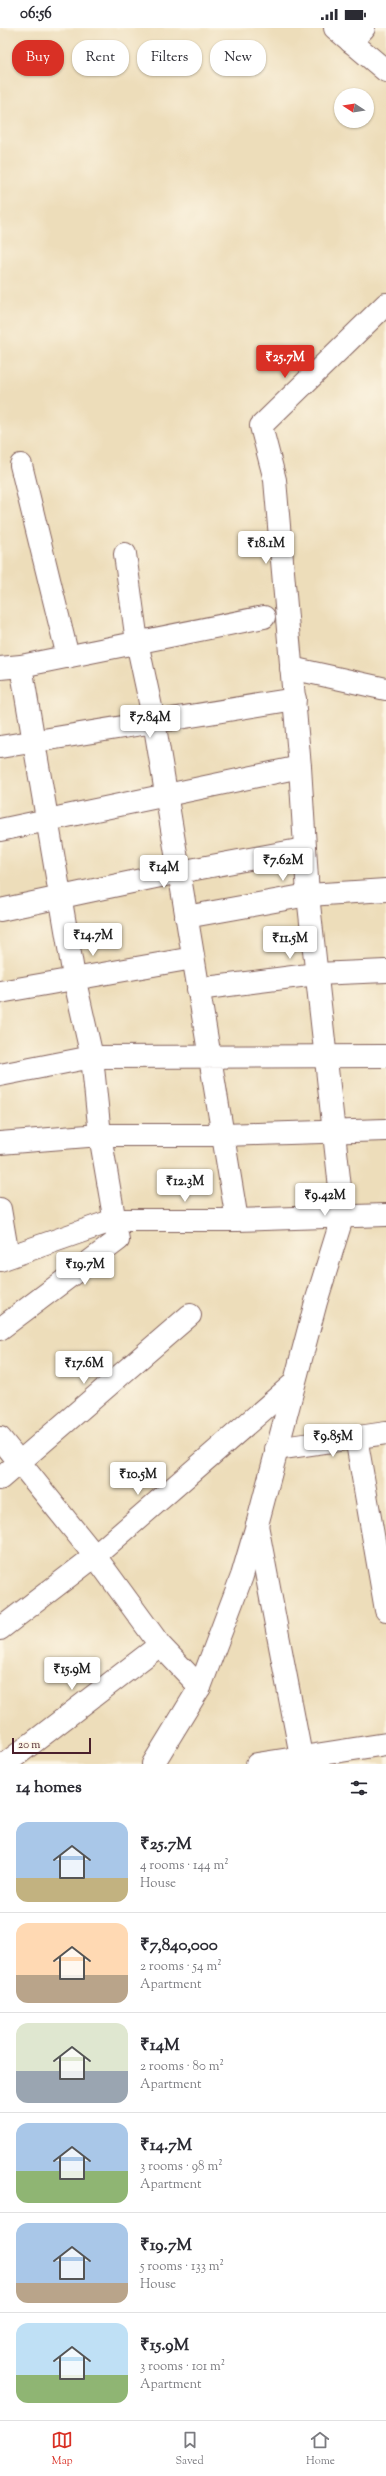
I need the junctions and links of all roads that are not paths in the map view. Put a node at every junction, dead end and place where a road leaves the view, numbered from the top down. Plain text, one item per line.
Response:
1 (350, 33) edge
2 (386, 71) edge
3 (386, 304) edge
4 (21, 465) dead end
5 (126, 554) dead end
6 (264, 617) dead end
7 (137, 642) junction
8 (68, 657) junction
9 (290, 658) junction
10 (21, 666) junction
11 (0, 668) edge
12 (386, 689) edge
13 (295, 699) junction
14 (154, 721) junction
15 (34, 742) junction
16 (0, 747) edge
17 (300, 767) junction
18 (166, 796) junction
19 (48, 821) junction
20 (0, 830) edge
21 (304, 849) junction
22 (179, 872) junction
23 (386, 890) edge
24 (308, 895) junction
25 (60, 897) junction
26 (0, 910) edge
27 (186, 917) junction
28 (193, 958) junction
29 (386, 971) edge
30 (316, 974) junction
31 (74, 977) junction
32 (198, 989) junction
33 (0, 992) edge
34 (386, 1056) edge
35 (92, 1057) junction
36 (209, 1057) junction
37 (326, 1057) junction
38 (0, 1075) edge
39 (333, 1130) junction
40 (386, 1130) edge
41 (100, 1135) junction
42 (223, 1135) junction
43 (0, 1143) edge
44 (0, 1209) edge
45 (386, 1214) edge
46 (343, 1215) junction
47 (114, 1220) junction
48 (236, 1220) junction
49 (4, 1258) edge
50 (190, 1316) dead end
51 (0, 1329) edge
52 (293, 1384) junction
53 (386, 1433) edge
54 (356, 1437) junction
55 (0, 1438) edge
56 (276, 1449) junction
57 (19, 1464) junction
58 (0, 1479) edge
59 (257, 1525) junction
60 (95, 1556) junction
61 (386, 1610) edge
62 (0, 1629) edge
63 (160, 1645) junction
64 (200, 1687) junction
65 (386, 1744) edge
66 (301, 1756) junction
67 (360, 1756) edge
68 (5, 1764) edge
69 (153, 1764) edge
70 (257, 1764) edge

1 - 2 street
3 - 9 street
4 - 8 street
5 - 7 street
6 - 7 street
7 - 8 street
7 - 14 street
8 - 10 street
9 - 12 street
9 - 13 street
10 - 11 street
10 - 15 street
13 - 14 street
13 - 17 street
14 - 15 street
14 - 18 street
15 - 16 street
15 - 19 street
17 - 18 street
17 - 21 street
18 - 19 street
18 - 22 street
19 - 20 street
19 - 25 street
21 - 22 street
21 - 24 street
22 - 25 street
22 - 27 street
23 - 24 street
24 - 27 street
24 - 30 street
25 - 26 street
25 - 31 street
27 - 28 street
28 - 31 street
28 - 32 street
29 - 30 street
30 - 32 street
30 - 37 street
31 - 33 street
31 - 35 street
32 - 36 street
34 - 37 street
35 - 36 street
35 - 38 street
35 - 41 street
36 - 37 street
36 - 42 street
37 - 39 street
39 - 40 street
39 - 42 street
39 - 46 street
41 - 42 street
41 - 43 street
41 - 47 street
42 - 48 street
44 - 49 street
45 - 46 street
46 - 48 street
46 - 52 street
47 - 48 street
47 - 49 street
47 - 51 street
50 - 57 street
52 - 56 street
52 - 60 street
53 - 54 street
54 - 56 street
54 - 61 street
55 - 57 street
56 - 59 street
57 - 58 street
57 - 60 street
59 - 64 street
59 - 66 street
60 - 62 street
60 - 63 street
63 - 64 street
63 - 68 street
64 - 69 street
65 - 67 street
66 - 67 street
66 - 70 street

